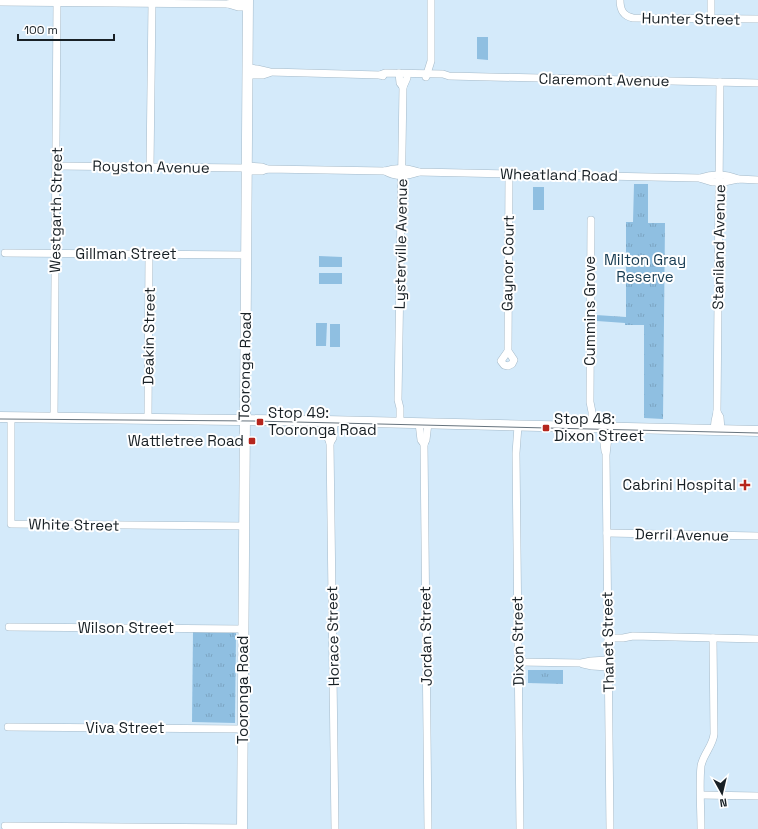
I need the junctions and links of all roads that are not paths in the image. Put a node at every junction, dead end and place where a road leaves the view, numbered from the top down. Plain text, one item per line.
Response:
1 (432, 0) edge
2 (620, 0) edge
3 (711, 0) edge
4 (0, 2) edge
5 (57, 2) junction
6 (152, 3) junction
7 (248, 3) edge
8 (711, 19) junction
9 (758, 19) edge
10 (248, 72) junction
11 (399, 75) junction
12 (407, 76) junction
13 (430, 76) junction
14 (720, 82) junction
15 (758, 83) edge
16 (403, 88) junction
17 (56, 166) junction
18 (150, 167) junction
19 (247, 168) junction
20 (402, 172) junction
21 (509, 174) junction
22 (720, 179) junction
23 (758, 180) edge
24 (591, 220) dead end
25 (5, 253) dead end
26 (55, 253) junction
27 (149, 254) junction
28 (246, 255) junction
29 (508, 351) dead end
30 (0, 417) edge
31 (11, 417) junction
32 (54, 418) junction
33 (148, 419) junction
34 (244, 420) junction
35 (330, 421) junction
36 (398, 423) junction
37 (424, 423) junction
38 (516, 425) junction
39 (597, 427) junction
40 (718, 430) junction
41 (758, 431) edge
42 (244, 526) junction
43 (607, 533) junction
44 (758, 536) edge
45 (9, 627) dead end
46 (243, 629) junction
47 (608, 636) junction
48 (713, 638) junction
49 (758, 639) edge
50 (519, 662) junction
51 (608, 664) junction
52 (8, 727) dead end
53 (242, 729) junction
54 (701, 795) junction
55 (758, 796) edge
56 (5, 826) dead end
57 (242, 829) edge
58 (335, 829) edge
59 (428, 829) edge
60 (520, 829) edge
61 (610, 829) edge
62 (701, 829) edge

1 - 13 street
2 - 8 street, Hunter Street
3 - 8 street
4 - 5 street
5 - 6 street
5 - 17 street, Westgarth Street
6 - 7 street
6 - 18 street
7 - 10 main road, Tooronga Road
8 - 9 street, Hunter Street
10 - 11 street, Claremont Avenue
10 - 19 main road, Tooronga Road
11 - 12 street, Claremont Avenue
11 - 16 street, Lysterville Avenue
12 - 13 street, Claremont Avenue
12 - 16 street, Lysterville Avenue
13 - 14 street, Claremont Avenue
14 - 15 street, Claremont Avenue
14 - 22 street, Staniland Avenue
16 - 20 street, Lysterville Avenue
17 - 18 street, Royston Avenue
17 - 26 street, Westgarth Street
18 - 19 street, Royston Avenue
19 - 20 street, Wheatland Road
19 - 28 main road, Tooronga Road
20 - 21 street, Wheatland Road
20 - 36 street, Lysterville Avenue
21 - 22 street, Wheatland Road
21 - 29 street, Gaynor Court
22 - 23 street, Wheatland Road
22 - 40 street, Staniland Avenue
24 - 39 street, Cummins Grove
25 - 26 street, Gillman Street
26 - 27 street, Gillman Street
26 - 32 street, Westgarth Street
27 - 28 street, Gillman Street
27 - 33 street, Deakin Street
28 - 34 main road, Tooronga Road
30 - 31 main road
31 - 32 main road
31 - 42 street, White Street
32 - 33 main road
33 - 34 main road
34 - 35 main road
34 - 42 main road, Tooronga Road
35 - 36 main road
35 - 58 street, Horace Street
36 - 37 main road
37 - 38 main road
37 - 59 street, Jordan Street
38 - 39 main road
38 - 50 street, Dixon Street
39 - 40 main road
39 - 43 street, Thanet Street
40 - 41 main road
42 - 46 main road, Tooronga Road
43 - 44 street, Derril Avenue
43 - 47 street, Thanet Street
45 - 46 street, Wilson Street
46 - 53 main road, Tooronga Road
47 - 48 street
47 - 51 street, Thanet Street
48 - 49 street
48 - 54 street
50 - 51 street
50 - 60 street, Dixon Street
51 - 61 street, Thanet Street
52 - 53 street, Viva Street
53 - 57 main road, Tooronga Road
54 - 55 street
54 - 62 street
56 - 57 street

